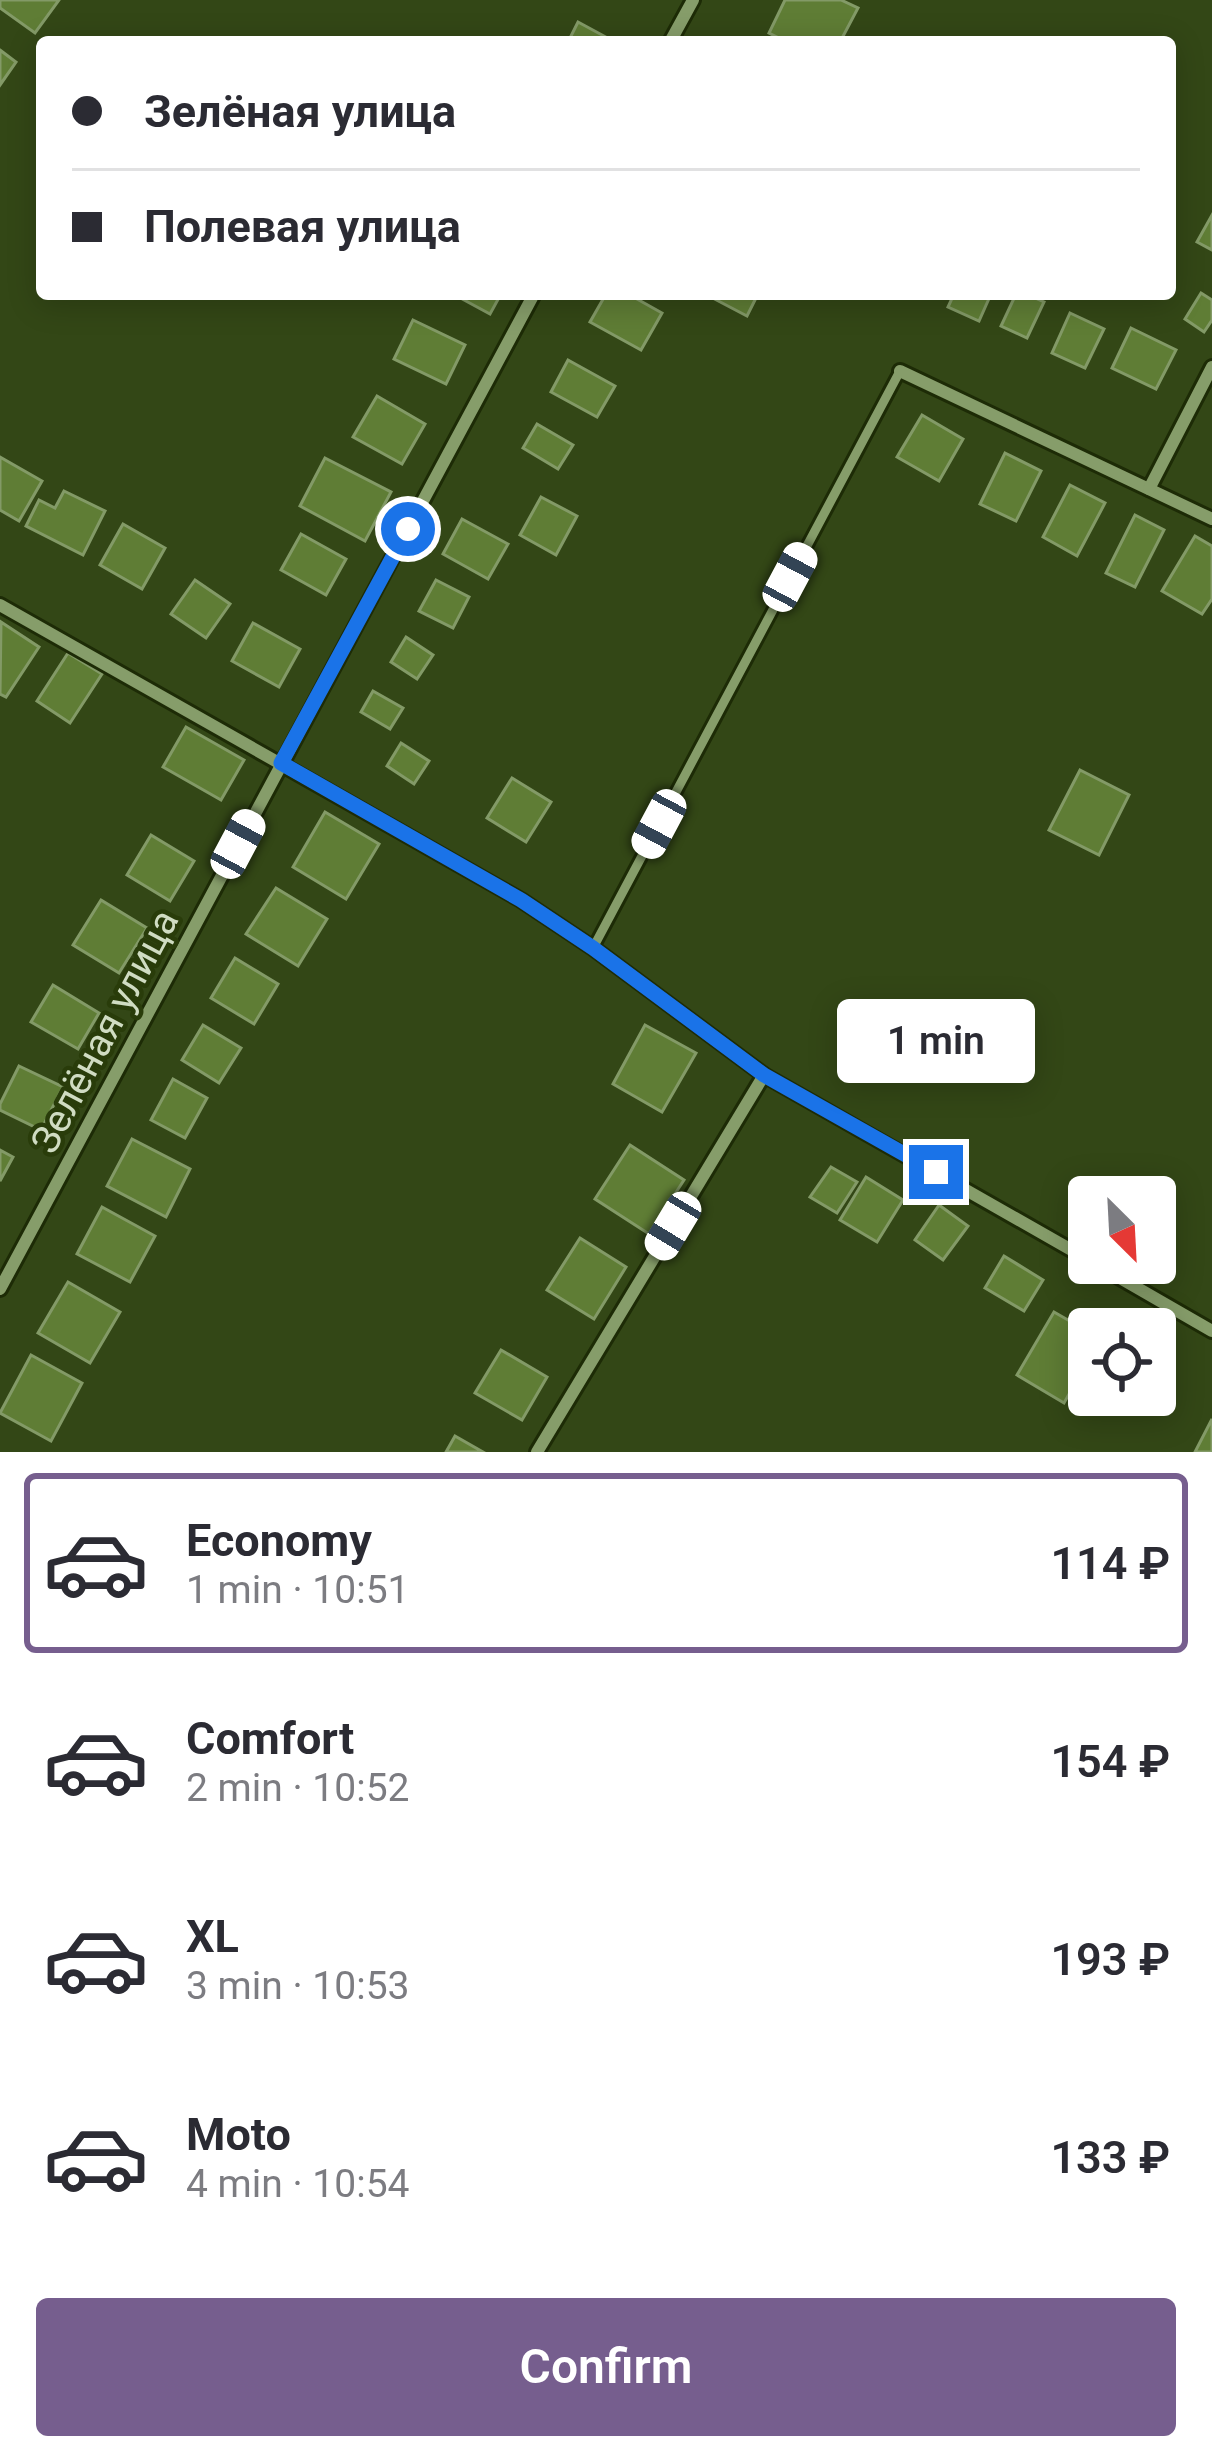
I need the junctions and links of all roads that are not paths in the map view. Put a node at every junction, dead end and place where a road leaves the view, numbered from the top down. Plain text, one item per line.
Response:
1 (693, 0) edge
2 (673, 36) edge
3 (531, 300) edge
4 (1212, 368) edge
5 (900, 371) joint
6 (1149, 489) junction
7 (1212, 519) edge
8 (0, 605) edge
9 (281, 763) junction
10 (593, 948) junction
11 (764, 1075) junction
12 (1068, 1248) edge
13 (1131, 1284) edge
14 (0, 1289) edge
15 (1212, 1330) edge
16 (537, 1452) edge

1 - 2 street
3 - 9 street, Зелёная улица
4 - 6 street
5 - 6 street
5 - 10 lane
6 - 7 street
8 - 9 street
9 - 10 street
9 - 14 street, Зелёная улица
10 - 11 street
11 - 12 street
11 - 16 street
13 - 15 street

